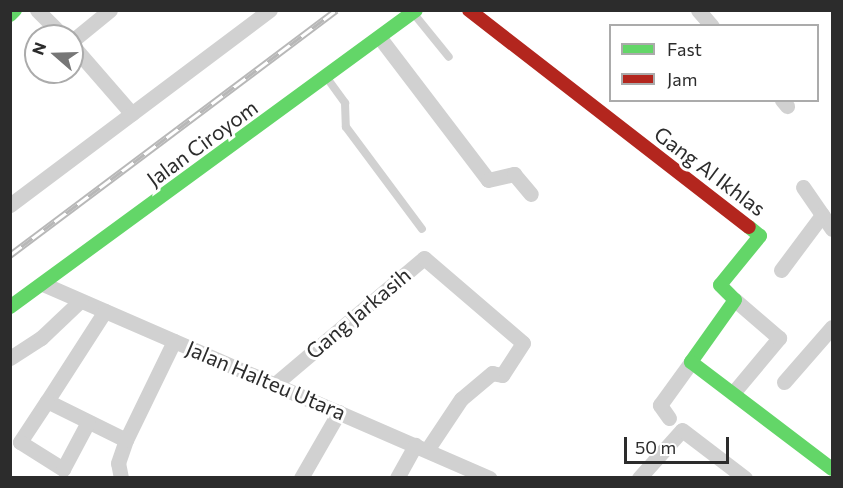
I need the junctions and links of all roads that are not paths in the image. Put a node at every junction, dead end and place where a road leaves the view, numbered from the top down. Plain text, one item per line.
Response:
1 (15, 10) edge
2 (37, 10) edge
3 (110, 10) edge
4 (270, 10) edge
5 (469, 10) edge
6 (698, 10) edge
7 (415, 11) edge
8 (10, 15) edge
9 (51, 24) edge
10 (710, 24) edge
11 (84, 33) edge
12 (381, 38) junction
13 (84, 57) edge
14 (449, 57) dead end
15 (327, 78) junction
16 (132, 114) junction
17 (803, 187) dead end
18 (531, 194) dead end
19 (10, 206) edge
20 (822, 215) junction
21 (422, 229) dead end
22 (832, 230) edge
23 (781, 270) dead end
24 (42, 284) junction
25 (735, 300) junction
26 (80, 301) junction
27 (10, 307) edge
28 (105, 311) junction
29 (832, 327) edge
30 (174, 341) junction
31 (10, 358) edge
32 (691, 362) junction
33 (784, 382) dead end
34 (275, 384) junction
35 (733, 393) junction
36 (47, 401) junction
37 (339, 411) junction
38 (669, 417) dead end
39 (88, 422) junction
40 (126, 440) junction
41 (421, 447) junction
42 (832, 470) edge
43 (121, 477) edge
44 (301, 477) edge
45 (397, 477) edge
46 (490, 477) edge
47 (639, 477) edge
48 (745, 477) edge

1 - 8 street
2 - 9 street
3 - 11 street
4 - 16 street
5 - 25 street, Gang Al Ikhlas
6 - 10 street
7 - 12 street, Jalan Ciroyom
7 - 14 lane
12 - 15 street, Jalan Ciroyom
12 - 18 street
13 - 16 street
15 - 21 lane
15 - 24 street, Jalan Ciroyom
16 - 19 street
17 - 20 street
20 - 22 street
20 - 23 street
24 - 26 street, Jalan Halteu Utara
24 - 27 street, Jalan Ciroyom
25 - 32 street
25 - 35 street
26 - 28 street, Jalan Halteu Utara
26 - 31 street
28 - 30 street, Jalan Halteu Utara
28 - 36 street
29 - 33 street
30 - 34 street, Jalan Halteu Utara
30 - 40 street
32 - 35 street
32 - 38 street
34 - 37 street, Jalan Halteu Utara
34 - 41 street, Gang Jarkasih
35 - 42 street
36 - 39 street
36 - 39 street
37 - 41 street, Jalan Halteu Utara
37 - 44 street
39 - 40 street
40 - 43 street
41 - 45 street
41 - 46 street, Jalan Halteu Utara
47 - 48 street

